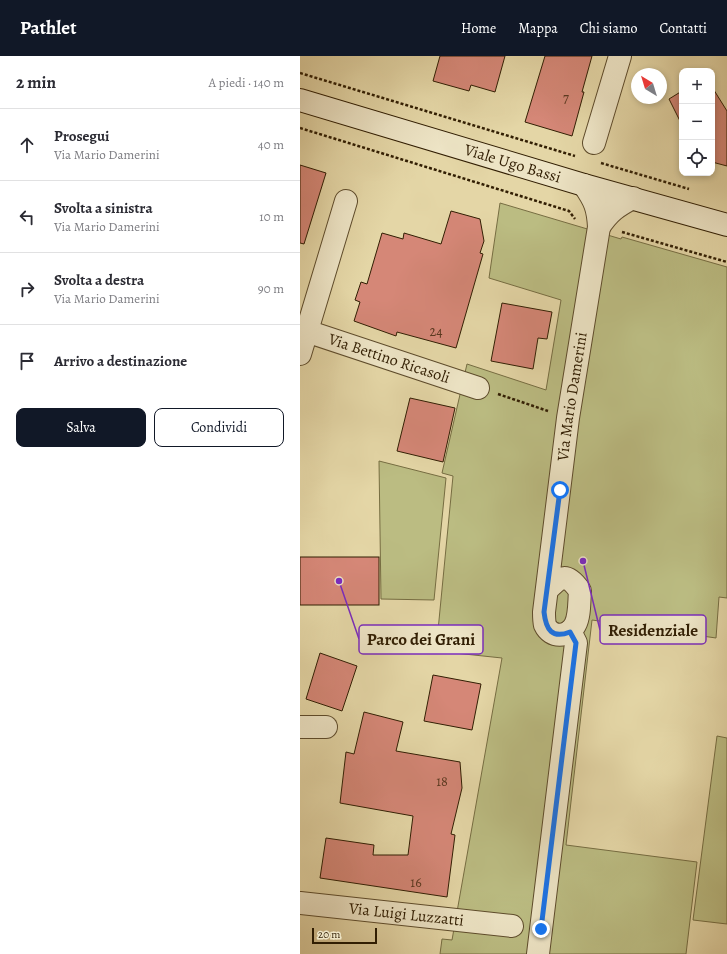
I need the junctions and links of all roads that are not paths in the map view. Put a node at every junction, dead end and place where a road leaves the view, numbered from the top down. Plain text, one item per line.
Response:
1 (620, 56) edge
2 (300, 100) edge
3 (590, 154) road end
4 (584, 185) junction
5 (633, 198) junction
6 (346, 201) dead end
7 (727, 225) edge
8 (599, 227) junction
9 (303, 330) edge
10 (300, 354) edge
11 (478, 388) road end
12 (547, 590) junction
13 (570, 632) junction
14 (300, 726) edge
15 (326, 728) dead end
16 (300, 903) edge
17 (512, 926) dead end
18 (538, 954) edge

1 - 3 street
2 - 4 street, Viale Ugo Bassi
4 - 5 street, Viale Ugo Bassi
4 - 8 street, Via Mario Damerini
5 - 7 street, Viale Ugo Bassi
5 - 8 street, Via Mario Damerini
6 - 9 street
8 - 12 street, Via Mario Damerini
9 - 10 street
9 - 11 street, Via Bettino Ricasoli
12 - 13 street, Via Mario Damerini
12 - 13 street
13 - 18 street
14 - 15 street
16 - 17 street, Via Luigi Luzzatti

